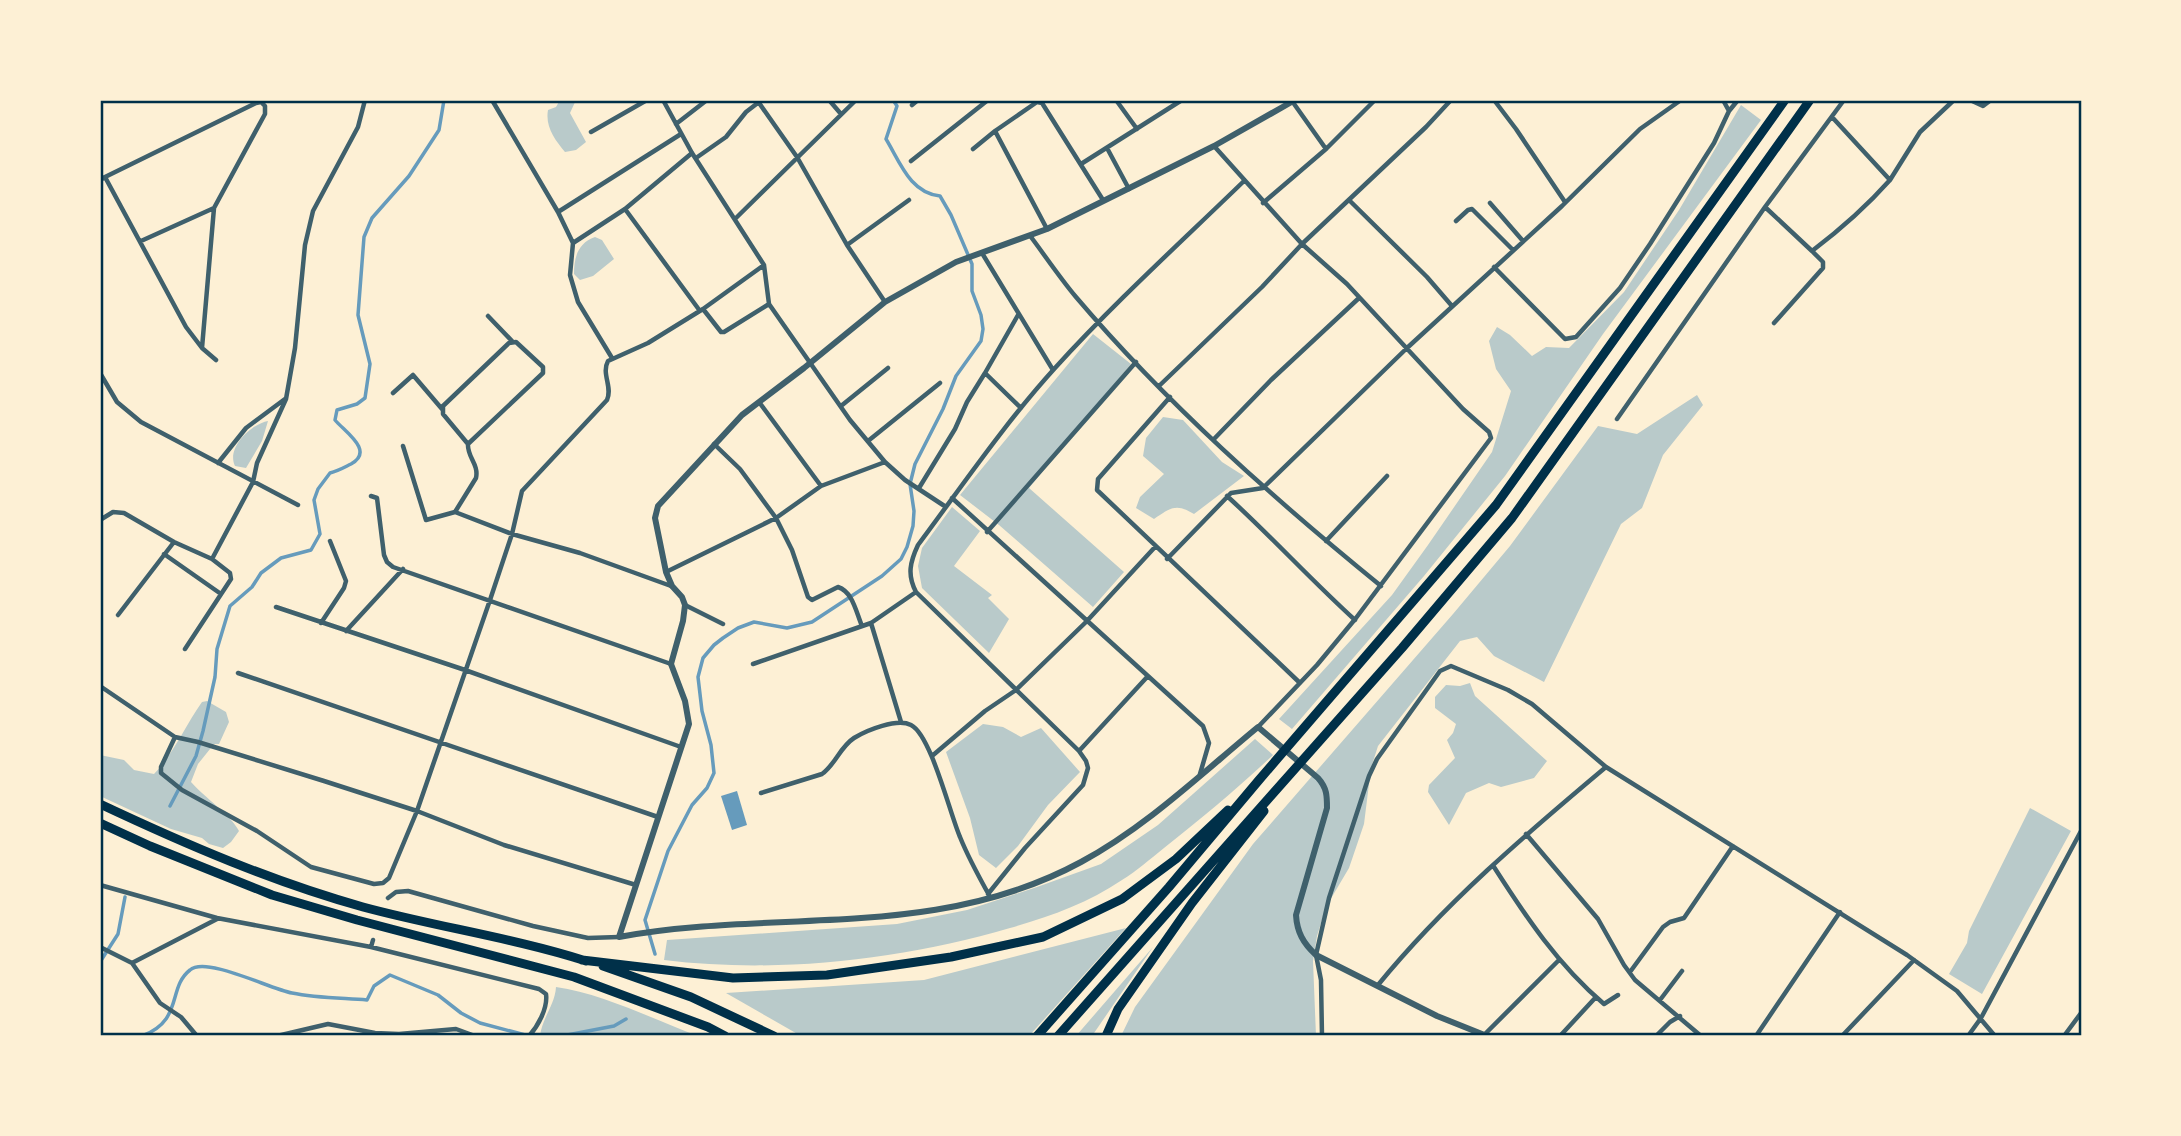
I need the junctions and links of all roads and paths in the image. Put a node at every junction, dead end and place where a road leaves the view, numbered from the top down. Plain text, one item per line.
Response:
1 (365, 100) edge
2 (492, 100) edge
3 (647, 100) edge
4 (663, 100) edge
5 (707, 100) edge
6 (829, 100) edge
7 (856, 100) edge
8 (918, 100) edge
9 (988, 100) edge
10 (1116, 100) edge
11 (1181, 100) edge
12 (1375, 100) edge
13 (1451, 100) edge
14 (1493, 100) edge
15 (1681, 100) edge
16 (1723, 100) edge
17 (1738, 100) edge
18 (1786, 100) edge
19 (1810, 100) edge
20 (1844, 100) edge
21 (1954, 100) edge
22 (1970, 100) edge
23 (1991, 100) edge
24 (262, 101) edge
25 (758, 101) edge
26 (1294, 101) edge
27 (912, 105) dead end
28 (1729, 111) junction
29 (841, 114) junction
30 (1832, 117) junction
31 (676, 124) junction
32 (1138, 129) junction
33 (995, 131) junction
34 (591, 132) dead end
35 (681, 134) junction
36 (1214, 146) junction
37 (1107, 148) junction
38 (973, 149) dead end
39 (1326, 149) junction
40 (694, 155) junction
41 (797, 158) junction
42 (911, 161) dead end
43 (1081, 164) junction
44 (102, 178) edge
45 (1890, 180) junction
46 (1244, 181) junction
47 (1129, 189) junction
48 (909, 200) dead end
49 (1102, 200) junction
50 (1349, 200) junction
51 (1565, 202) junction
52 (1263, 203) junction
53 (1490, 203) dead end
54 (1765, 207) junction
55 (214, 208) junction
56 (625, 209) junction
57 (558, 212) junction
58 (736, 218) junction
59 (1456, 221) dead end
60 (1047, 229) junction
61 (1031, 237) junction
62 (141, 241) junction
63 (1523, 241) junction
64 (573, 243) junction
65 (1302, 244) junction
66 (847, 245) junction
67 (1513, 250) junction
68 (1812, 251) junction
69 (982, 253) junction
70 (764, 265) junction
71 (1494, 267) junction
72 (1359, 298) junction
73 (885, 302) junction
74 (769, 304) junction
75 (1451, 306) junction
76 (701, 310) junction
77 (1018, 315) junction
78 (488, 316) dead end
79 (1098, 322) junction
80 (1774, 323) dead end
81 (512, 341) junction
82 (202, 348) junction
83 (1407, 348) junction
84 (612, 358) junction
85 (216, 360) dead end
86 (811, 362) junction
87 (1136, 362) junction
88 (888, 368) dead end
89 (1053, 370) junction
90 (100, 373) edge
91 (985, 373) junction
92 (940, 383) dead end
93 (1158, 386) junction
94 (393, 393) dead end
95 (1170, 397) junction
96 (286, 398) junction
97 (759, 402) junction
98 (841, 406) junction
99 (1021, 408) junction
100 (442, 409) junction
101 (1617, 419) dead end
102 (1214, 439) junction
103 (868, 441) junction
104 (714, 443) junction
105 (468, 444) junction
106 (403, 446) dead end
107 (885, 462) junction
108 (218, 463) junction
109 (1387, 476) dead end
110 (253, 482) junction
111 (821, 486) junction
112 (919, 488) junction
113 (1264, 488) junction
114 (371, 496) dead end
115 (1227, 496) junction
116 (952, 499) junction
117 (298, 505) dead end
118 (946, 506) junction
119 (455, 512) junction
120 (776, 518) junction
121 (100, 520) edge
122 (987, 532) junction
123 (512, 534) junction
124 (330, 541) dead end
125 (1326, 541) junction
126 (174, 542) junction
127 (1155, 547) junction
128 (164, 554) junction
129 (212, 559) junction
130 (1167, 559) junction
131 (403, 569) junction
132 (666, 572) junction
133 (672, 586) junction
134 (1381, 587) junction
135 (916, 592) junction
136 (220, 594) junction
137 (491, 600) junction
138 (685, 605) junction
139 (276, 607) dead end
140 (118, 615) dead end
141 (1354, 620) junction
142 (1086, 622) junction
143 (321, 623) junction
144 (871, 623) junction
145 (723, 624) dead end
146 (862, 626) junction
147 (346, 631) junction
148 (185, 649) dead end
149 (671, 664) junction
150 (753, 664) dead end
151 (465, 670) junction
152 (238, 673) dead end
153 (1149, 676) junction
154 (1300, 683) junction
155 (100, 686) edge
156 (1016, 690) junction
157 (901, 722) junction
158 (1258, 727) junction
159 (175, 737) junction
160 (441, 741) junction
161 (1315, 746) junction
162 (681, 747) junction
163 (1079, 751) junction
164 (932, 756) junction
165 (1606, 767) junction
166 (1200, 775) junction
167 (1259, 780) junction
168 (761, 793) dead end
169 (100, 804) edge
170 (417, 811) junction
171 (658, 817) junction
172 (100, 823) edge
173 (2081, 831) edge
174 (1526, 834) junction
175 (1733, 846) junction
176 (1494, 867) junction
177 (100, 885) edge
178 (636, 885) junction
179 (990, 897) junction
180 (388, 898) dead end
181 (1840, 912) junction
182 (218, 918) junction
183 (619, 937) junction
184 (373, 940) dead end
185 (100, 947) edge
186 (370, 947) junction
187 (1316, 955) junction
188 (582, 960) junction
189 (1559, 960) junction
190 (1914, 960) junction
191 (132, 963) junction
192 (1682, 971) dead end
193 (1630, 972) junction
194 (1378, 985) junction
195 (1618, 995) dead end
196 (1596, 997) junction
197 (1660, 1000) junction
198 (2081, 1013) edge
199 (1680, 1016) junction
200 (1981, 1018) junction
201 (1474, 1034) edge
202 (197, 1036) edge
203 (277, 1036) edge
204 (475, 1036) edge
205 (529, 1036) edge
206 (725, 1036) edge
207 (774, 1036) edge
208 (1037, 1036) edge
209 (1058, 1036) edge
210 (1106, 1036) edge
211 (1322, 1036) edge
212 (1486, 1036) edge
213 (1560, 1036) edge
214 (1656, 1036) edge
215 (1701, 1036) edge
216 (1756, 1036) edge
217 (1842, 1036) edge
218 (1969, 1036) edge
219 (1995, 1036) edge
220 (2064, 1036) edge

1 - 96 street
2 - 57 street
3 - 34 street
4 - 31 street
5 - 31 street
6 - 29 street
7 - 29 street
8 - 27 street
9 - 42 street
10 - 32 street
11 - 32 street
12 - 39 street
13 - 50 street
14 - 51 street
15 - 51 street
16 - 28 street
17 - 28 street
18 - 167 highway
19 - 161 highway
20 - 30 street
21 - 45 street
22 - 23 street
24 - 44 street
24 - 55 street
25 - 40 street
25 - 41 street
26 - 36 street
26 - 39 street
28 - 71 street
29 - 41 street
30 - 45 street
30 - 54 street
31 - 35 street
32 - 37 street
33 - 38 street
33 - 43 street
33 - 60 street
35 - 40 street
35 - 57 street
36 - 46 street
36 - 47 street
37 - 43 street
37 - 47 street
39 - 52 street
40 - 56 street
40 - 58 street
41 - 58 street
41 - 66 street
43 - 49 street
44 - 62 street
45 - 68 street
46 - 52 street
46 - 79 street
47 - 49 street
48 - 66 street
49 - 60 street
50 - 65 street
50 - 75 street
51 - 63 street
52 - 65 street
53 - 63 street
54 - 68 street
54 - 101 street
55 - 62 street
55 - 82 street
56 - 64 street
56 - 76 street
57 - 64 street
58 - 70 street
59 - 67 street
60 - 61 street
61 - 69 street
61 - 79 street
62 - 82 street
63 - 67 street
64 - 84 street
65 - 72 street
65 - 93 street
66 - 73 street
67 - 71 street
68 - 80 street
69 - 73 street
69 - 77 street
70 - 74 street
70 - 76 street
71 - 75 street
72 - 83 street
72 - 102 street
73 - 86 street
74 - 76 street
74 - 86 street
75 - 83 street
76 - 84 street
77 - 89 street
77 - 91 street
78 - 81 street
79 - 87 street
79 - 89 street
81 - 100 street
81 - 105 street
82 - 85 street
83 - 113 street
83 - 134 street
84 - 123 street
86 - 97 street
86 - 98 street
87 - 93 street
87 - 122 street
88 - 98 street
89 - 99 street
90 - 108 street
91 - 99 street
91 - 112 street
92 - 103 street
93 - 95 street
94 - 100 street
95 - 102 street
95 - 127 street
96 - 108 street
96 - 110 street
97 - 104 street
97 - 111 street
98 - 103 street
99 - 116 street
100 - 105 street
102 - 113 street
103 - 107 street
104 - 120 street
104 - 132 street
105 - 119 street
106 - 119 street
107 - 111 street
107 - 112 street
108 - 110 street
109 - 125 street
110 - 117 street
110 - 129 street
111 - 120 street
112 - 118 street
113 - 115 street
113 - 125 street
114 - 131 street
115 - 130 street
115 - 141 street
116 - 118 street
116 - 122 street
118 - 135 street
119 - 123 street
120 - 132 street
120 - 146 street
121 - 126 street
122 - 142 street
123 - 133 street
123 - 137 street
124 - 143 street
125 - 134 street
126 - 128 street
126 - 129 street
127 - 130 street
127 - 142 street
128 - 136 street
128 - 140 street
129 - 136 street
130 - 154 street
131 - 137 street
131 - 147 street
132 - 133 street
133 - 138 street
134 - 141 street
135 - 144 street
135 - 156 street
136 - 148 street
137 - 149 street
137 - 151 street
138 - 145 street
138 - 149 street
139 - 143 street
141 - 154 street
142 - 153 street
142 - 156 street
143 - 147 street
144 - 146 street
144 - 157 street
146 - 150 street
147 - 151 street
149 - 162 street
151 - 160 street
151 - 162 street
152 - 160 street
153 - 163 street
153 - 166 street
154 - 158 street
155 - 159 street
156 - 163 street
156 - 164 street
157 - 164 street
157 - 168 street
158 - 166 street
158 - 187 street
159 - 170 street
159 - 170 street
160 - 170 street
160 - 171 street
161 - 209 highway
161 - 210 highway
162 - 171 street
163 - 179 street
164 - 179 street
165 - 174 street
165 - 175 street
165 - 187 street
166 - 179 street
167 - 188 highway
167 - 208 highway
169 - 188 highway
170 - 178 street
171 - 178 street
172 - 206 highway
173 - 200 street
174 - 176 street
174 - 193 street
175 - 181 street
175 - 193 street
176 - 189 street
176 - 194 street
177 - 182 street
178 - 183 street
179 - 183 street
180 - 183 street
181 - 190 street
181 - 216 street
182 - 186 street
182 - 191 street
184 - 186 street
185 - 191 street
186 - 205 street
187 - 194 street
187 - 211 street
188 - 207 highway
189 - 196 street
189 - 212 street
190 - 200 street
190 - 217 street
191 - 202 street
192 - 197 street
193 - 197 street
194 - 201 street
195 - 196 street
196 - 213 street
197 - 199 street
198 - 220 street
199 - 214 street
199 - 215 street
200 - 218 street
200 - 219 street
201 - 212 street
203 - 204 street

